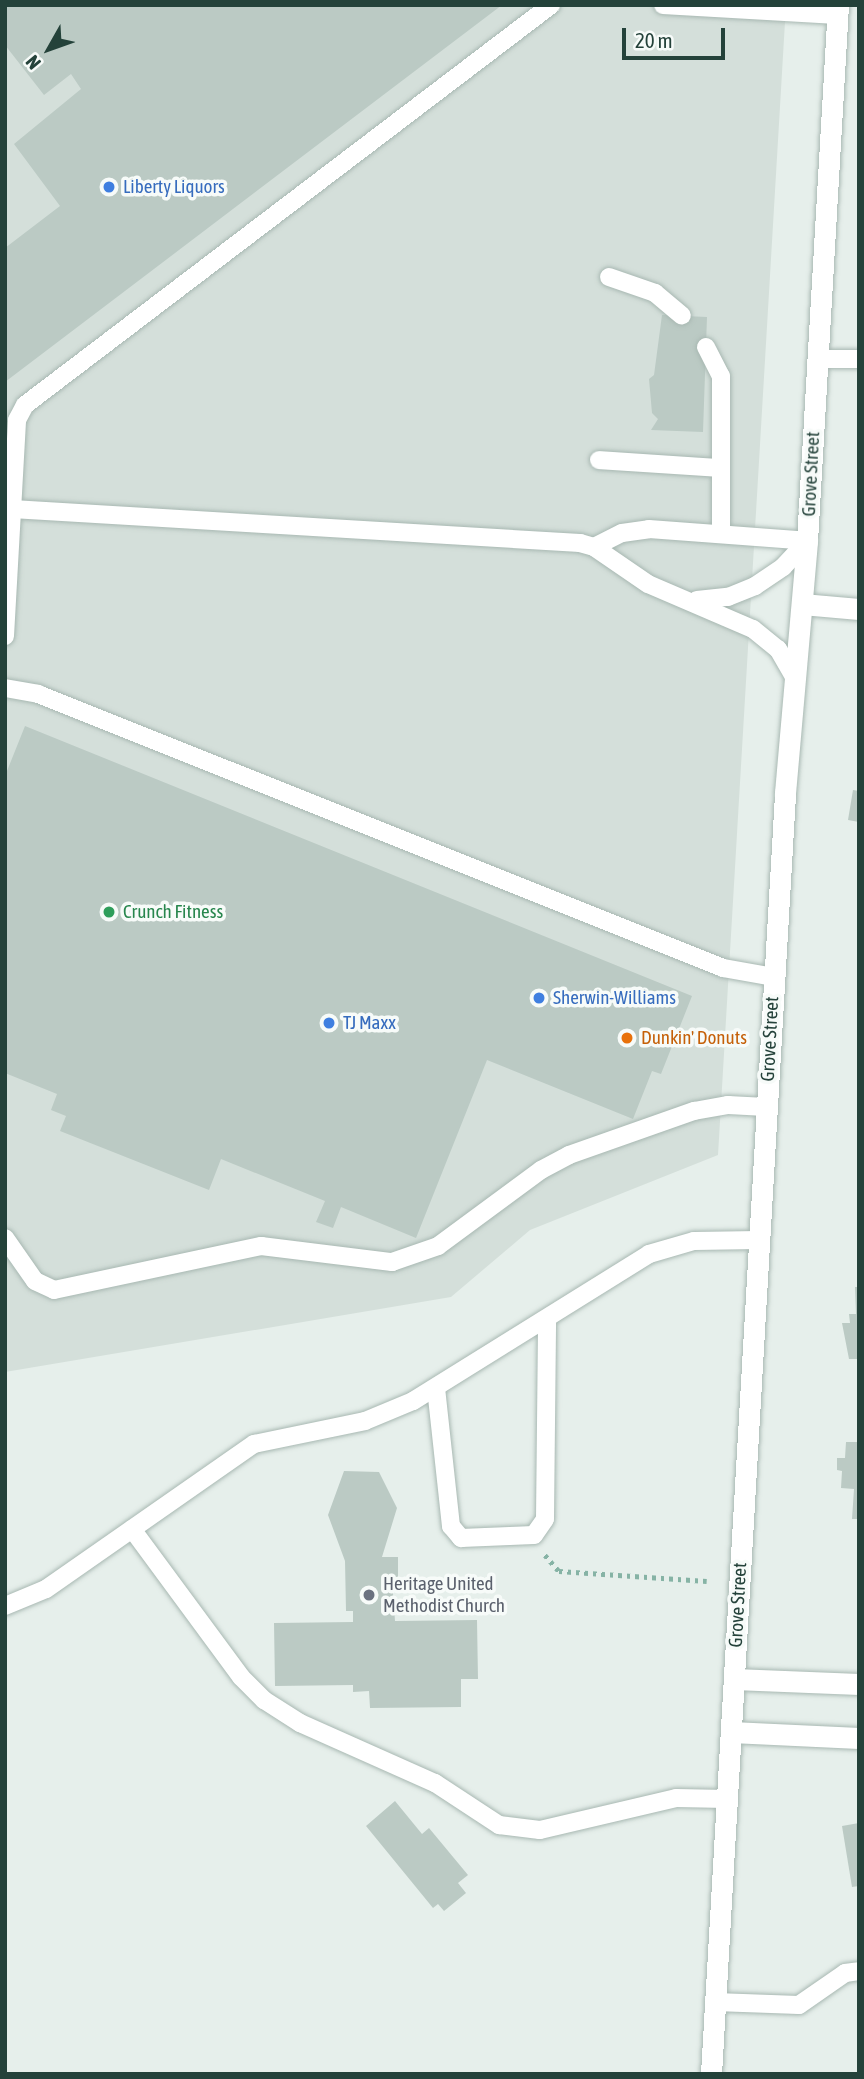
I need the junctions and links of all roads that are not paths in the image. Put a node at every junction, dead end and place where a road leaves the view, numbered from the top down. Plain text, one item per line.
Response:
1 (551, 5) edge
2 (663, 5) edge
3 (838, 10) edge
4 (609, 278) dead end
5 (682, 316) dead end
6 (706, 347) dead end
7 (818, 359) junction
8 (859, 359) edge
9 (599, 460) dead end
10 (720, 468) junction
11 (12, 509) junction
12 (721, 534) junction
13 (807, 541) junction
14 (594, 547) junction
15 (694, 600) junction
16 (802, 604) junction
17 (859, 609) edge
18 (5, 636) edge
19 (795, 679) junction
20 (5, 688) edge
21 (774, 976) junction
22 (766, 1107) junction
23 (5, 1238) edge
24 (758, 1240) junction
25 (547, 1320) junction
26 (436, 1388) junction
27 (132, 1529) junction
28 (5, 1606) edge
29 (734, 1679) junction
30 (859, 1684) edge
31 (731, 1732) junction
32 (859, 1738) edge
33 (727, 1799) junction
34 (859, 1971) edge
35 (715, 2002) junction
36 (711, 2074) edge

1 - 11 lane
2 - 3 lane
3 - 7 main road, Grove Street
4 - 5 lane
6 - 10 lane
7 - 8 lane
7 - 13 main road, Grove Street
9 - 10 lane
10 - 12 lane
11 - 14 lane
11 - 18 lane
12 - 13 lane
12 - 14 lane
13 - 15 lane
13 - 16 main road, Grove Street
14 - 15 lane
15 - 19 lane
16 - 17 main road
16 - 19 main road, Grove Street
19 - 21 main road, Grove Street
20 - 21 lane
21 - 22 main road, Grove Street
22 - 23 lane
22 - 24 main road, Grove Street
24 - 25 lane
24 - 29 main road, Grove Street
25 - 26 lane
25 - 26 lane
26 - 27 lane
27 - 28 lane
27 - 33 lane
29 - 30 main road
29 - 31 main road, Grove Street
31 - 32 main road
31 - 33 main road, Grove Street
33 - 35 main road, Grove Street
34 - 35 lane
35 - 36 main road, Grove Street

